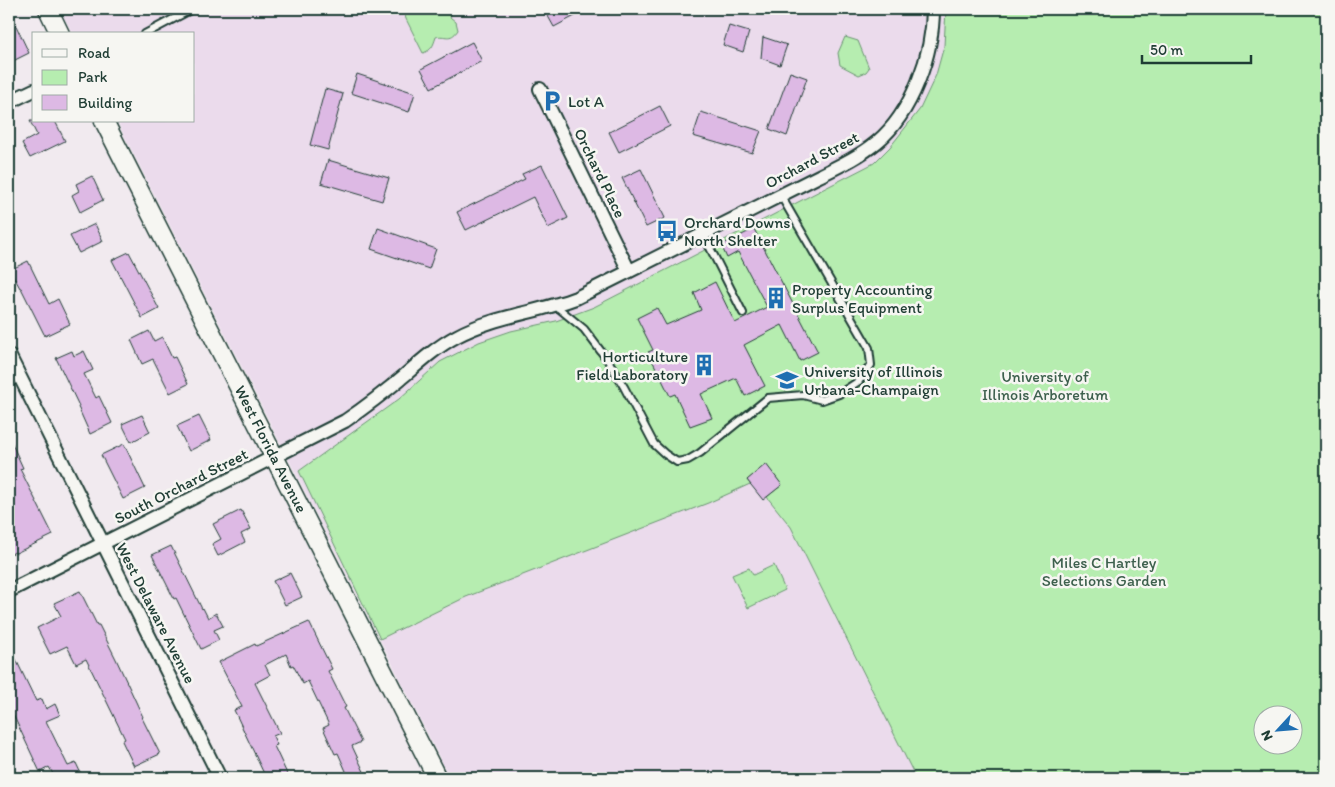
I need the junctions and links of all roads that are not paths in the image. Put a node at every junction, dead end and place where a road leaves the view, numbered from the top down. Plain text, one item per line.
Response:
1 (48, 9) edge
2 (192, 9) edge
3 (933, 9) edge
4 (59, 32) edge
5 (149, 32) edge
6 (540, 89) dead end
7 (32, 91) edge
8 (9, 102) edge
9 (105, 122) edge
10 (781, 196) junction
11 (703, 234) junction
12 (629, 271) junction
13 (556, 306) junction
14 (743, 313) dead end
15 (9, 355) edge
16 (275, 456) junction
17 (103, 543) junction
18 (9, 591) edge
19 (220, 778) edge
20 (437, 778) edge

1 - 4 main road
2 - 5 lane
3 - 10 street, Orchard Street
6 - 12 street, Orchard Place
7 - 8 street
9 - 16 main road, West Florida Avenue
10 - 11 street, Orchard Street
10 - 13 lane
11 - 12 street, Orchard Street
11 - 14 lane
12 - 13 street, South Orchard Street
13 - 16 street, South Orchard Street
15 - 17 street, West Delaware Avenue
16 - 17 street, South Orchard Street
16 - 20 main road, West Florida Avenue
17 - 18 street, South Orchard Street
17 - 19 street, West Delaware Avenue

